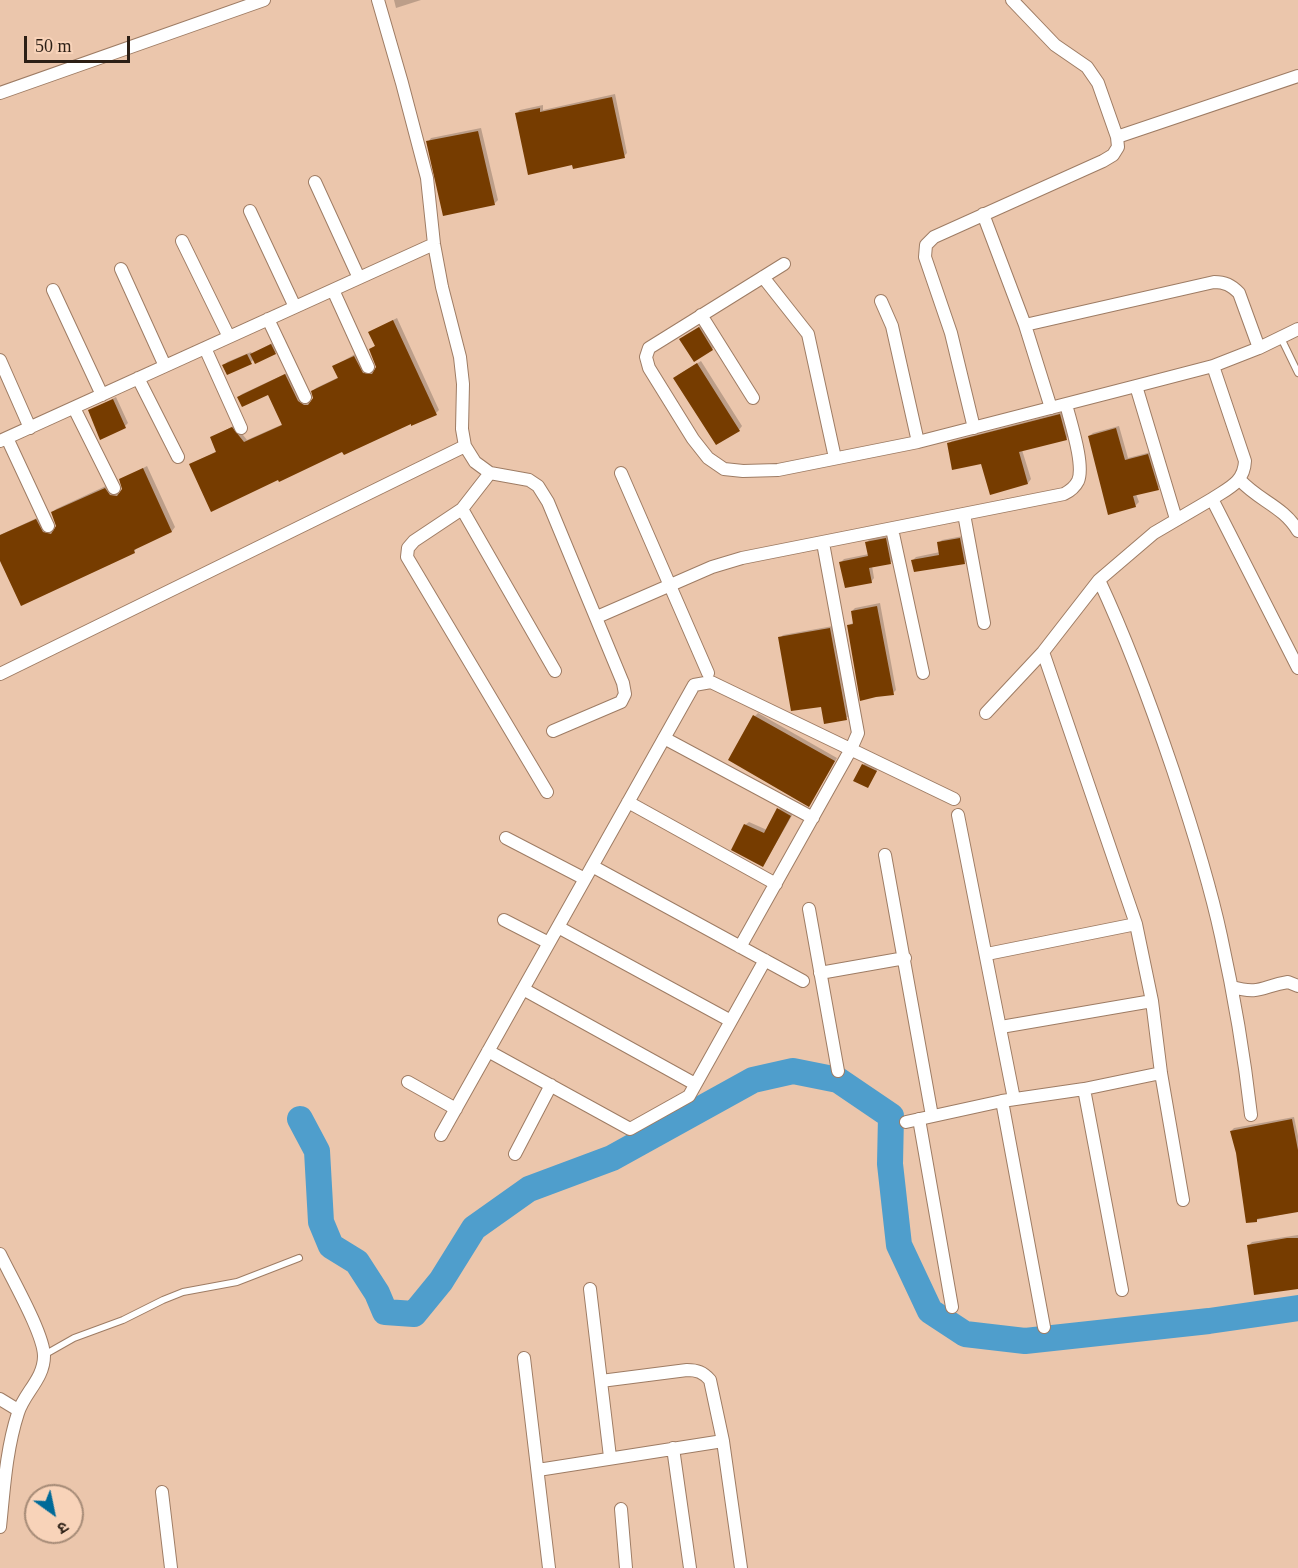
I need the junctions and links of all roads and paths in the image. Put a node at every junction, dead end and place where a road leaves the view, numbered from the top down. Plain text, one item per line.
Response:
1 (264, 0) edge
2 (378, 0) edge
3 (1012, 0) edge
4 (1298, 76) edge
5 (0, 93) edge
6 (1117, 137) junction
7 (315, 182) dead end
8 (250, 211) dead end
9 (983, 214) junction
10 (182, 241) dead end
11 (434, 244) junction
12 (784, 264) dead end
13 (121, 269) dead end
14 (763, 277) junction
15 (358, 278) junction
16 (53, 290) dead end
17 (333, 290) junction
18 (881, 301) dead end
19 (295, 307) junction
20 (701, 315) junction
21 (268, 319) junction
22 (1025, 325) junction
23 (1298, 329) edge
24 (229, 337) junction
25 (1281, 337) junction
26 (205, 348) junction
27 (1259, 348) junction
28 (0, 360) edge
29 (165, 366) junction
30 (1213, 366) junction
31 (368, 367) dead end
32 (1298, 373) edge
33 (138, 378) junction
34 (1136, 386) junction
35 (102, 395) junction
36 (305, 396) dead end
37 (753, 398) dead end
38 (1066, 404) junction
39 (74, 408) junction
40 (1051, 408) junction
41 (30, 428) junction
42 (241, 428) dead end
43 (974, 428) junction
44 (3, 439) edge
45 (918, 442) junction
46 (465, 446) junction
47 (178, 457) dead end
48 (835, 458) junction
49 (490, 473) junction
50 (621, 473) dead end
51 (1240, 480) junction
52 (114, 488) dead end
53 (1212, 499) junction
54 (462, 509) junction
55 (964, 514) junction
56 (1176, 519) junction
57 (48, 526) dead end
58 (892, 529) junction
59 (1298, 531) edge
60 (824, 543) junction
61 (1099, 580) junction
62 (669, 584) junction
63 (597, 617) junction
64 (984, 623) dead end
65 (1043, 652) junction
66 (1298, 668) edge
67 (555, 671) dead end
68 (708, 673) dead end
69 (923, 673) dead end
70 (0, 674) edge
71 (986, 713) dead end
72 (554, 731) dead end
73 (664, 738) junction
74 (851, 749) junction
75 (547, 792) dead end
76 (954, 799) dead end
77 (628, 802) junction
78 (958, 815) dead end
79 (813, 818) junction
80 (506, 838) dead end
81 (885, 855) dead end
82 (592, 866) junction
83 (585, 879) junction
84 (776, 884) junction
85 (809, 909) dead end
86 (504, 920) dead end
87 (1137, 924) junction
88 (558, 927) junction
89 (549, 943) junction
90 (740, 947) junction
91 (987, 954) junction
92 (905, 958) junction
93 (765, 960) junction
94 (820, 974) junction
95 (803, 981) dead end
96 (1232, 987) junction
97 (1298, 987) edge
98 (523, 989) junction
99 (1152, 1001) junction
100 (731, 1020) junction
101 (1001, 1027) junction
102 (488, 1051) junction
103 (838, 1071) dead end
104 (1161, 1073) junction
105 (408, 1082) dead end
106 (695, 1084) junction
107 (551, 1085) junction
108 (1084, 1089) junction
109 (1008, 1100) junction
110 (456, 1109) junction
111 (1251, 1115) dead end
112 (926, 1117) junction
113 (906, 1122) dead end
114 (441, 1135) dead end
115 (515, 1154) dead end
116 (1183, 1200) dead end
117 (0, 1254) edge
118 (299, 1258) dead end
119 (590, 1289) dead end
120 (1122, 1290) dead end
121 (952, 1307) dead end
122 (1044, 1328) dead end
123 (44, 1355) junction
124 (524, 1358) dead end
125 (601, 1381) junction
126 (0, 1399) edge
127 (18, 1410) junction
128 (723, 1441) junction
129 (673, 1448) junction
130 (610, 1457) junction
131 (538, 1470) junction
132 (162, 1492) dead end
133 (621, 1509) dead end
134 (0, 1527) edge
135 (171, 1568) edge
136 (549, 1568) edge
137 (626, 1568) edge
138 (690, 1568) edge
139 (741, 1568) edge

1 - 5 street
2 - 11 street
3 - 6 street
4 - 6 street
6 - 9 street
7 - 15 street
8 - 19 street
9 - 22 street
9 - 43 street
10 - 24 street
11 - 15 street
11 - 46 street
12 - 14 street
13 - 29 street
14 - 20 street
14 - 48 street
15 - 17 street
16 - 35 street
17 - 19 street
17 - 31 street
18 - 45 street
19 - 21 street
20 - 37 street
20 - 48 street
21 - 24 street
21 - 36 street
22 - 27 street
22 - 40 street
23 - 25 street
24 - 26 street
25 - 27 street
25 - 32 lane
26 - 29 street
26 - 42 street
27 - 30 street
28 - 41 street
29 - 33 street
30 - 34 street
30 - 51 street
33 - 35 street
33 - 47 street
34 - 38 street
34 - 56 street
35 - 39 street
38 - 40 street
38 - 55 street
39 - 41 street
39 - 52 street
40 - 43 street
41 - 44 street
43 - 45 street
44 - 57 street
45 - 48 street
46 - 49 street
46 - 70 street
49 - 54 street
49 - 63 street
50 - 62 street
51 - 53 street
51 - 59 street
53 - 56 street
53 - 66 street
54 - 67 street
54 - 75 street
55 - 58 street
55 - 64 street
56 - 61 street
58 - 60 street
58 - 69 street
60 - 62 street
60 - 74 street
61 - 65 street
61 - 96 street
62 - 63 street
62 - 68 street
63 - 72 street
65 - 71 street
65 - 87 street
73 - 74 street
73 - 77 street
73 - 79 street
74 - 76 street
74 - 79 street
77 - 82 street
77 - 84 street
78 - 91 street
79 - 84 street
80 - 83 street
81 - 92 street
82 - 83 street
82 - 90 street
83 - 88 street
84 - 90 street
85 - 94 street
86 - 89 street
87 - 91 street
87 - 99 street
88 - 89 street
88 - 100 street
89 - 98 street
90 - 93 street
91 - 101 street
92 - 94 street
92 - 112 street
93 - 95 street
93 - 100 street
94 - 103 street
96 - 97 street
96 - 111 street
98 - 102 street
98 - 106 street
99 - 101 street
99 - 104 street
100 - 106 street
101 - 109 street
102 - 107 street
102 - 110 street
104 - 108 street
104 - 116 street
105 - 110 street
106 - 107 street
107 - 115 street
108 - 109 street
108 - 120 street
109 - 112 street
109 - 122 street
110 - 114 street
112 - 113 street
112 - 121 street
117 - 123 street
118 - 123 lane
119 - 125 street
123 - 127 street
124 - 131 street
125 - 128 street
125 - 130 street
126 - 127 street
127 - 134 street
128 - 129 street
128 - 139 street
129 - 130 street
129 - 138 street
130 - 131 street
131 - 136 street
132 - 135 street
133 - 137 street

